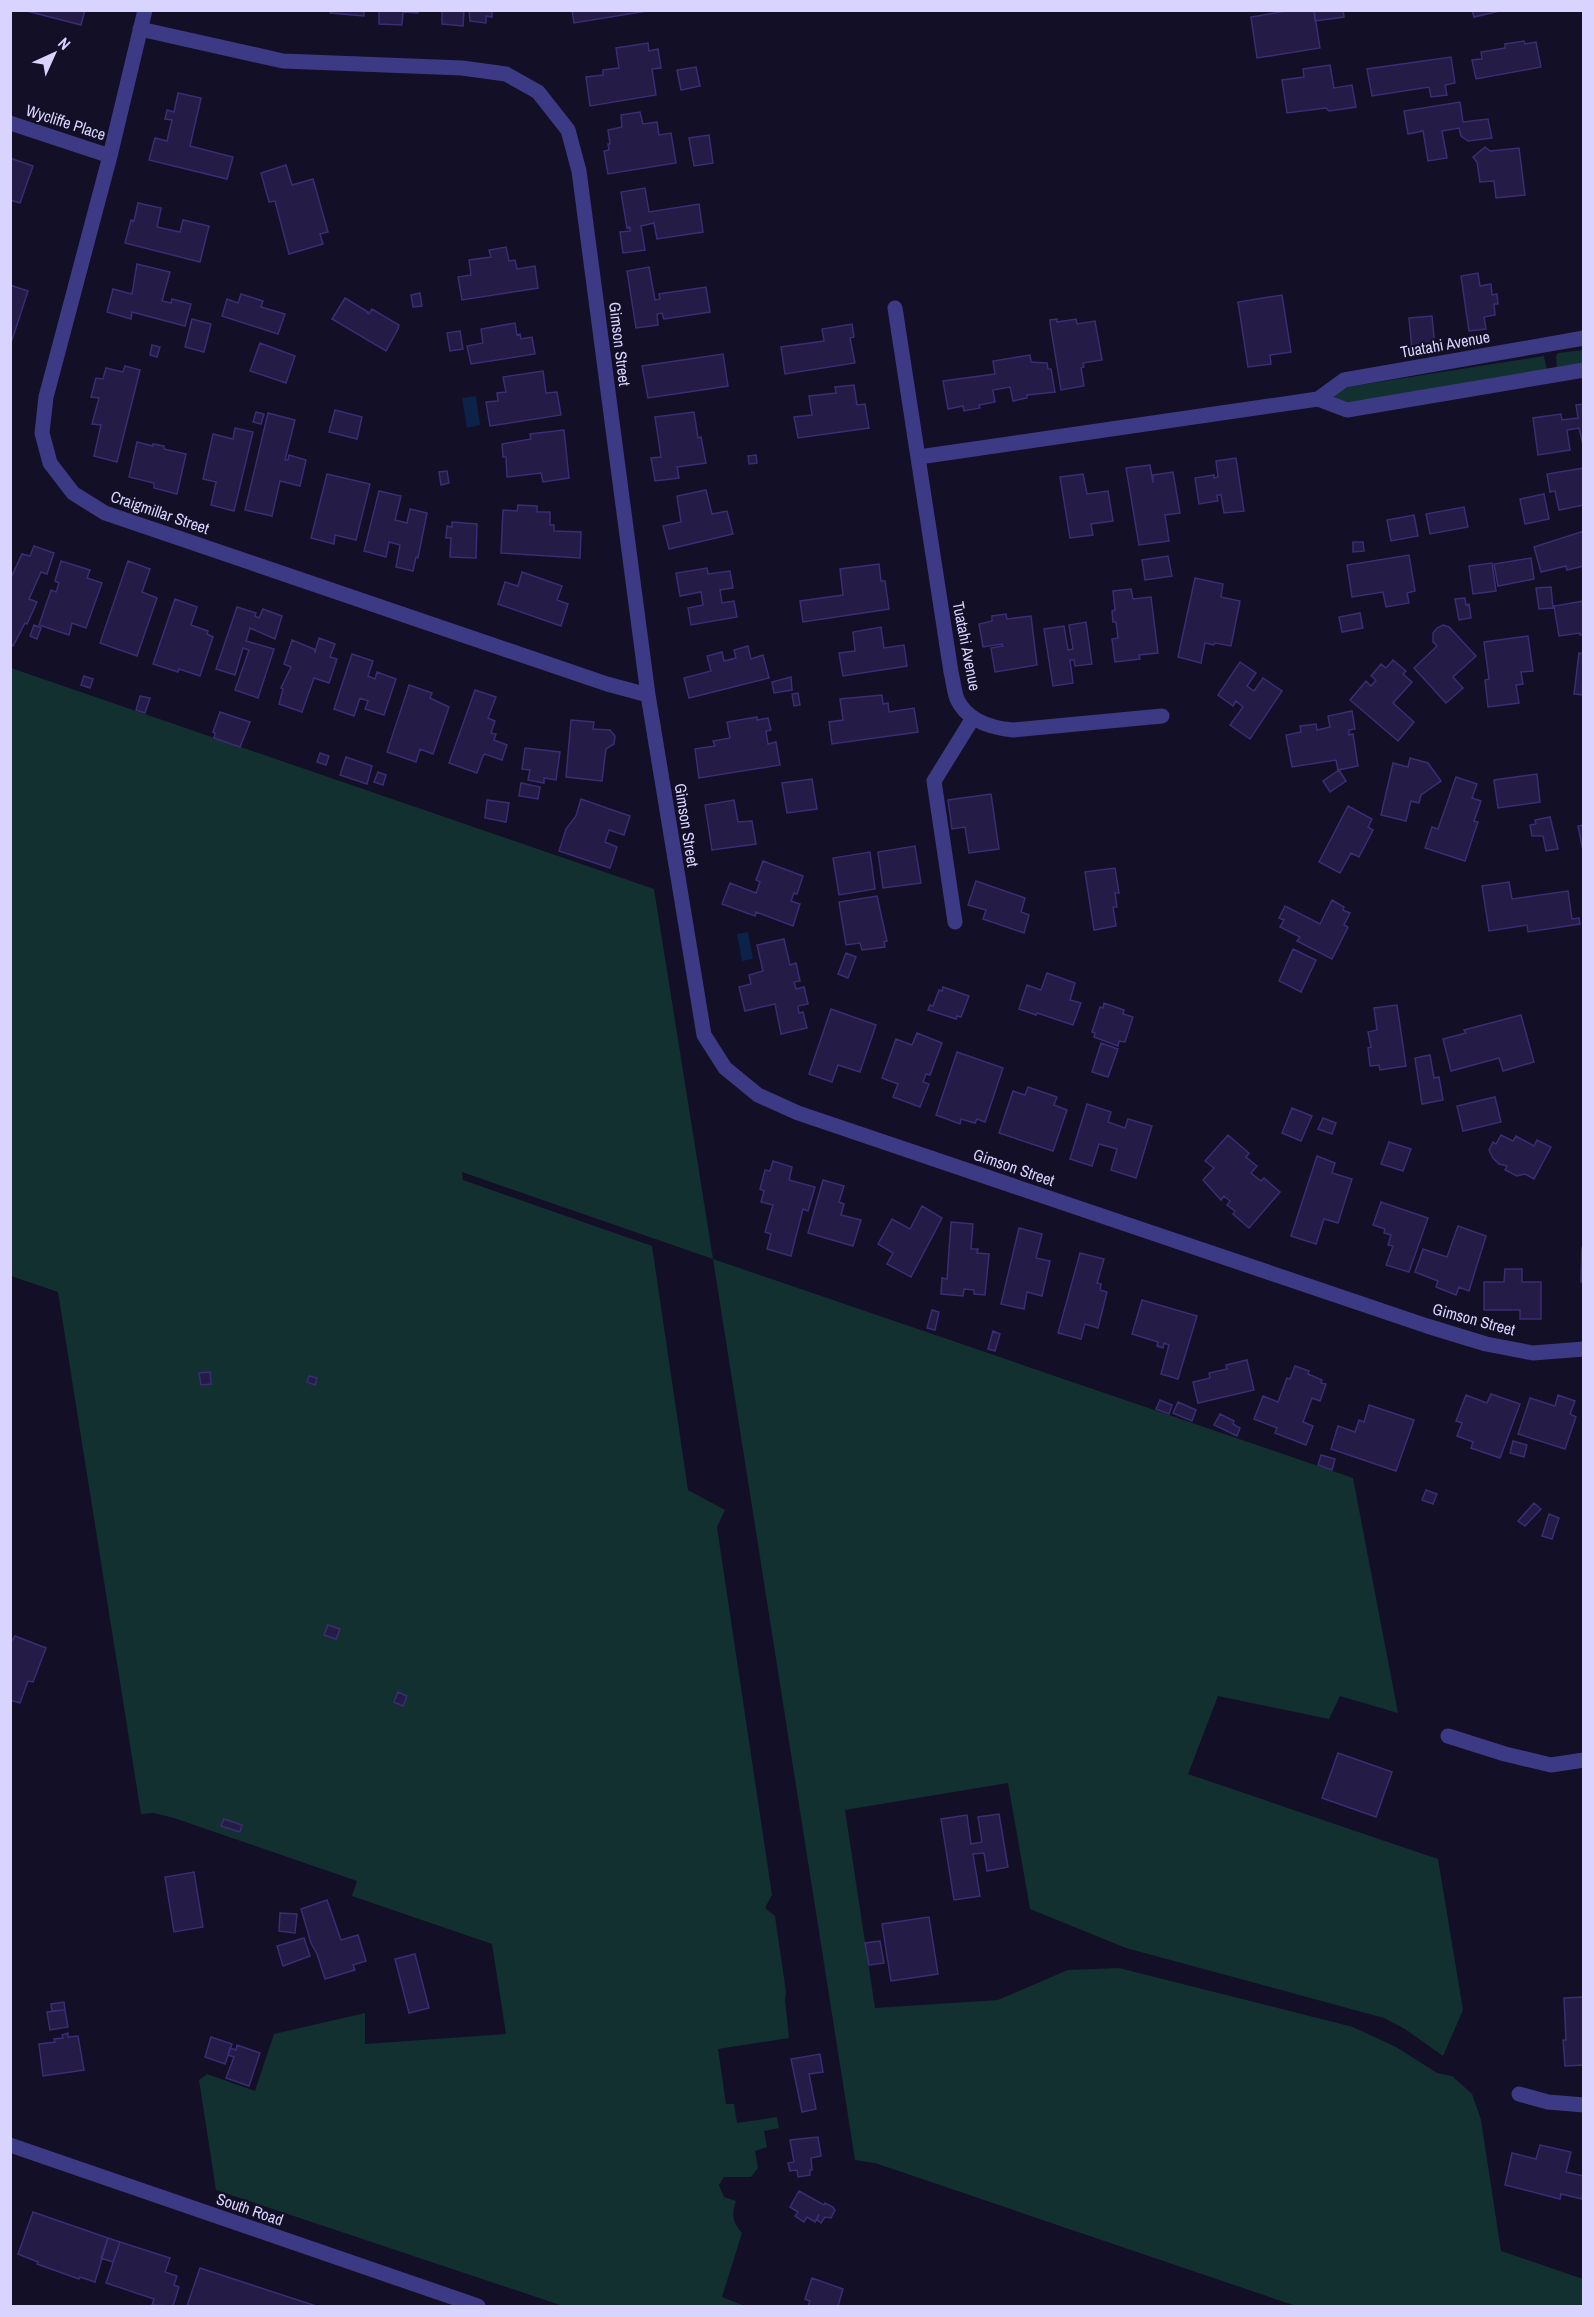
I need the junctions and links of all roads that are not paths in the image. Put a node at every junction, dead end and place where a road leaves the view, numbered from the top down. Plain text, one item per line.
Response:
1 (145, 10) edge
2 (140, 29) junction
3 (10, 123) edge
4 (110, 156) junction
5 (895, 308) dead end
6 (1584, 338) edge
7 (1584, 370) edge
8 (1318, 399) junction
9 (919, 458) junction
10 (648, 695) junction
11 (1162, 716) dead end
12 (973, 718) junction
13 (955, 922) dead end
14 (1584, 1349) edge
15 (1448, 1736) dead end
16 (1584, 1760) edge
17 (1519, 2094) dead end
18 (1584, 2105) edge
19 (10, 2145) edge
20 (478, 2307) edge

1 - 2 street, Craigmillar Street
2 - 4 street, Craigmillar Street
2 - 10 street, Gimson Street
3 - 4 street, Wycliffe Place
4 - 10 street, Craigmillar Street
5 - 9 street, Tuatahi Avenue
6 - 8 street, Tuatahi Avenue
7 - 8 street, Tuatahi Avenue
8 - 9 street, Tuatahi Avenue
9 - 12 street, Tuatahi Avenue
10 - 14 street, Gimson Street
11 - 12 street
12 - 13 street
15 - 16 street
17 - 18 street
19 - 20 street, South Road

